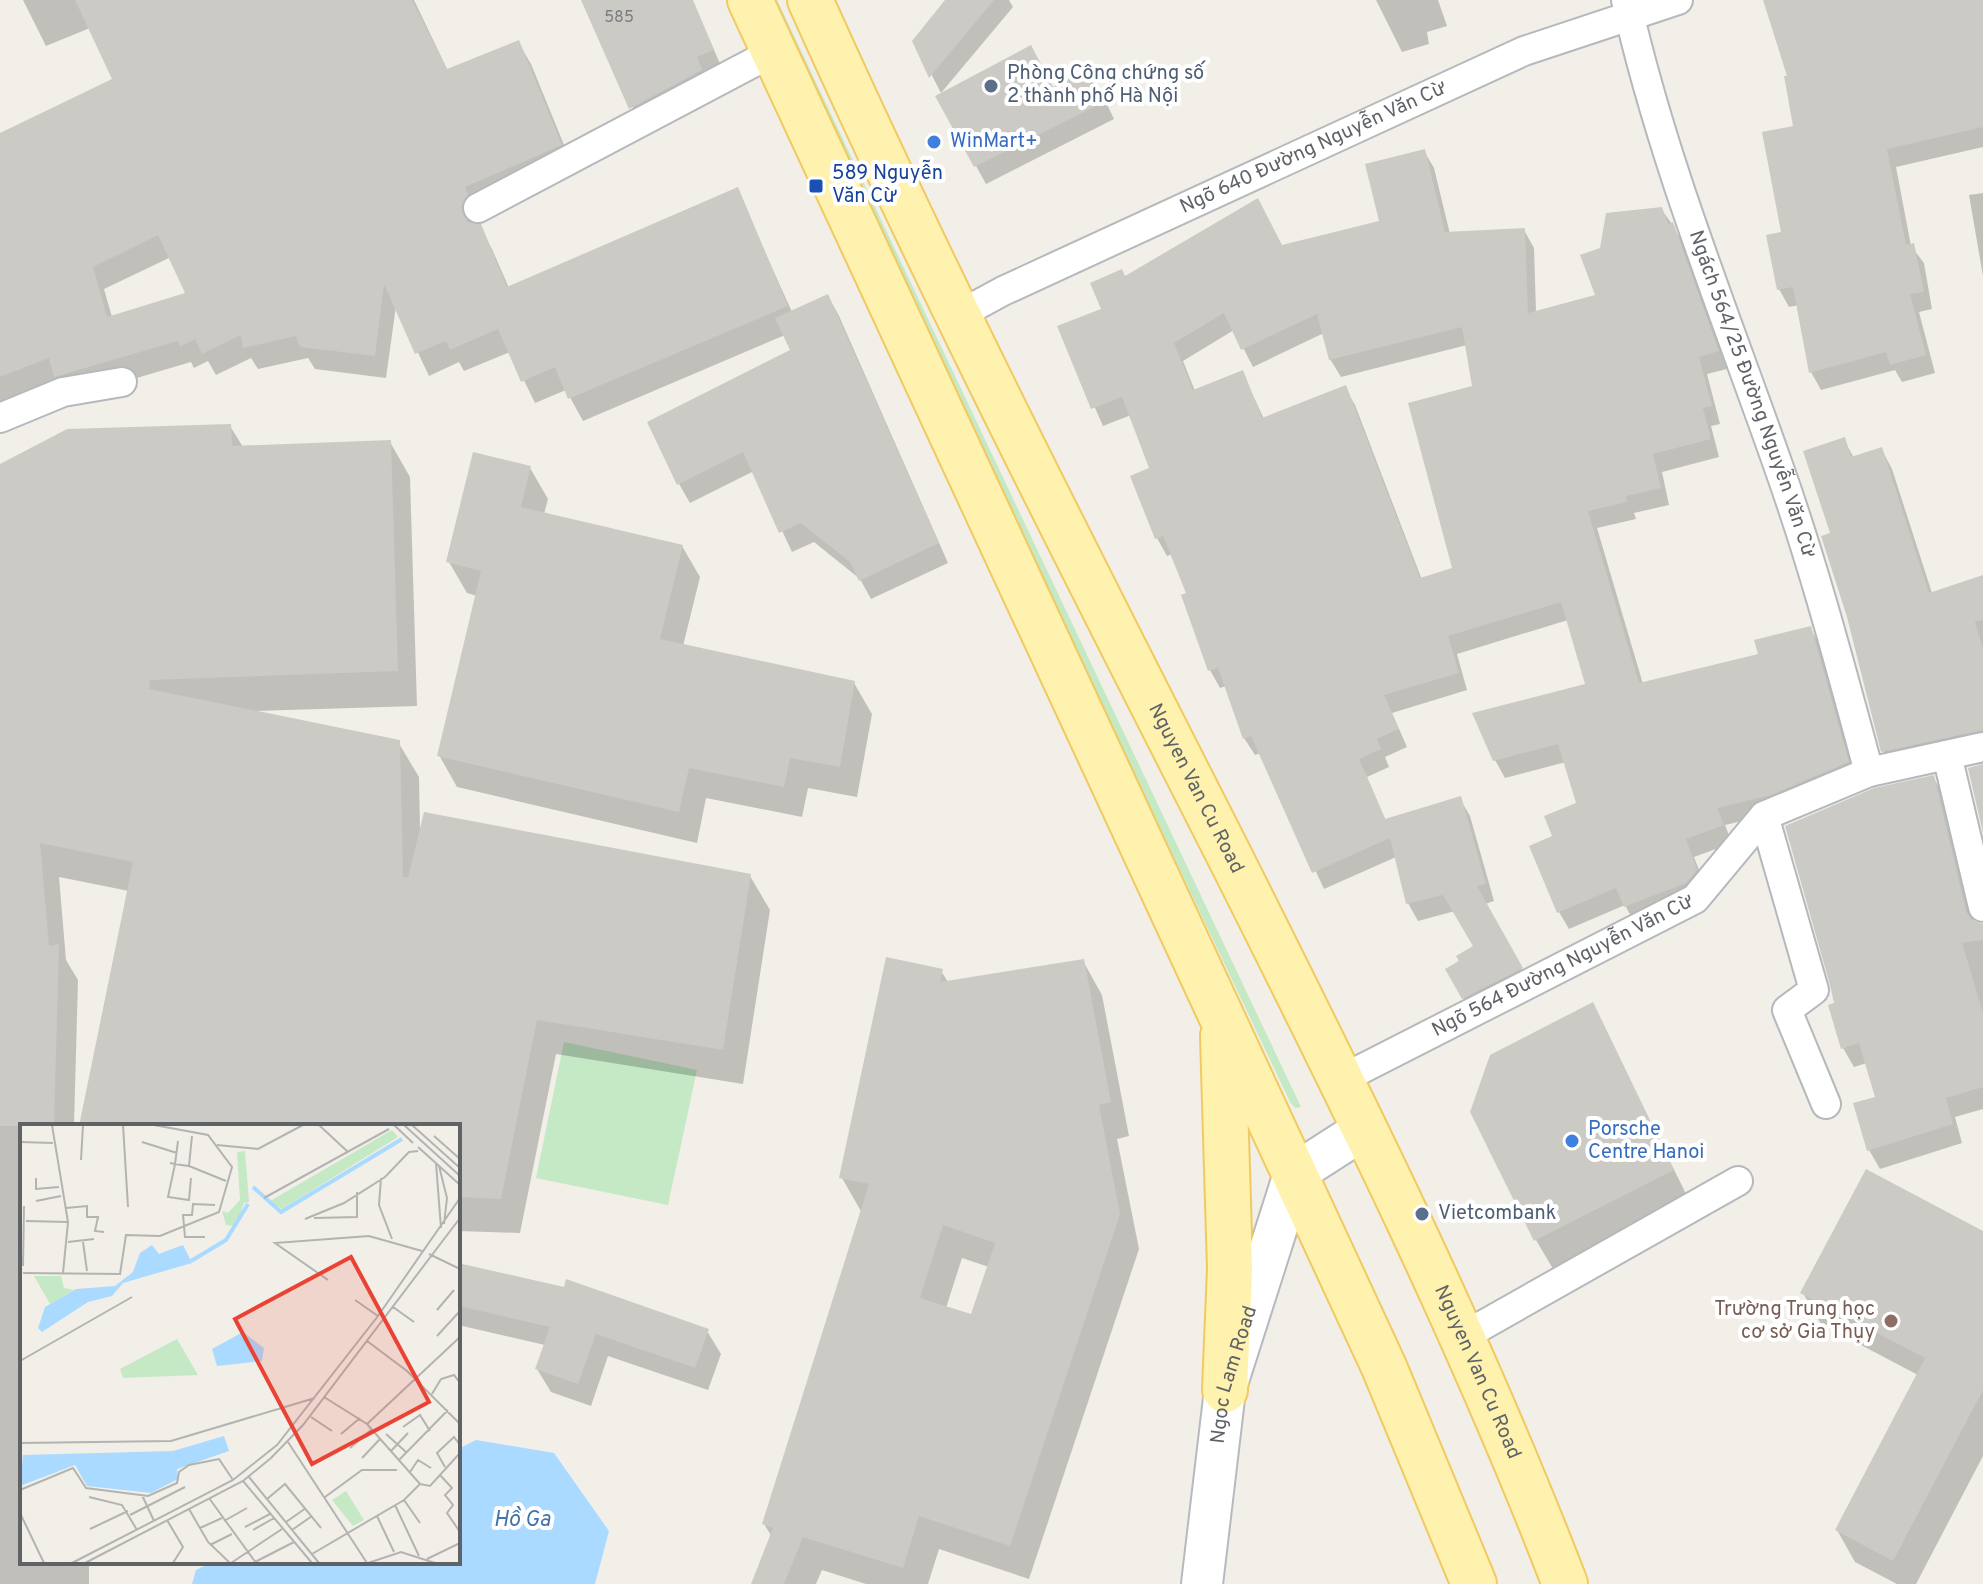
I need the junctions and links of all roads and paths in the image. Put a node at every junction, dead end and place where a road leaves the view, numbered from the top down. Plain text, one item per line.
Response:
1 (750, 0) edge
2 (810, 0) edge
3 (1678, 0) edge
4 (1628, 9) edge
5 (775, 51) junction
6 (478, 208) dead end
7 (957, 316) junction
8 (122, 382) dead end
9 (0, 418) edge
10 (1983, 747) edge
11 (1947, 755) junction
12 (1869, 772) junction
13 (1764, 816) junction
14 (1983, 907) edge
15 (1222, 1017) junction
16 (1342, 1079) junction
17 (1826, 1104) dead end
18 (1364, 1129) junction
19 (1294, 1174) junction
20 (1738, 1181) dead end
21 (1462, 1337) junction
22 (1225, 1390) junction
23 (1202, 1584) edge
24 (1474, 1584) edge
25 (1565, 1584) edge

1 - 5 main road
2 - 7 main road, Nguyen Van Cu Road
3 - 4 street, Ngõ 640 Đường Nguyễn Văn Cừ
4 - 7 street, Ngõ 640 Đường Nguyễn Văn Cừ
4 - 12 street, Ngách 564/25 Đường Nguyễn Văn Cừ
5 - 6 street
5 - 15 main road
7 - 16 main road, Nguyen Van Cu Road
8 - 9 street
10 - 11 street, Ngõ 564 Đường Nguyễn Văn Cừ
11 - 12 street, Ngõ 564 Đường Nguyễn Văn Cừ
11 - 14 street
12 - 13 street, Ngõ 564 Đường Nguyễn Văn Cừ
13 - 16 street, Ngõ 564 Đường Nguyễn Văn Cừ
13 - 17 street
15 - 19 main road
15 - 22 main road
16 - 18 main road, Nguyen Van Cu Road
18 - 19 main road
18 - 21 main road, Nguyen Van Cu Road
19 - 22 main road, Ngoc Lam Road
19 - 24 main road
20 - 21 street
21 - 25 main road, Nguyen Van Cu Road
22 - 23 main road, Ngoc Lam Road

